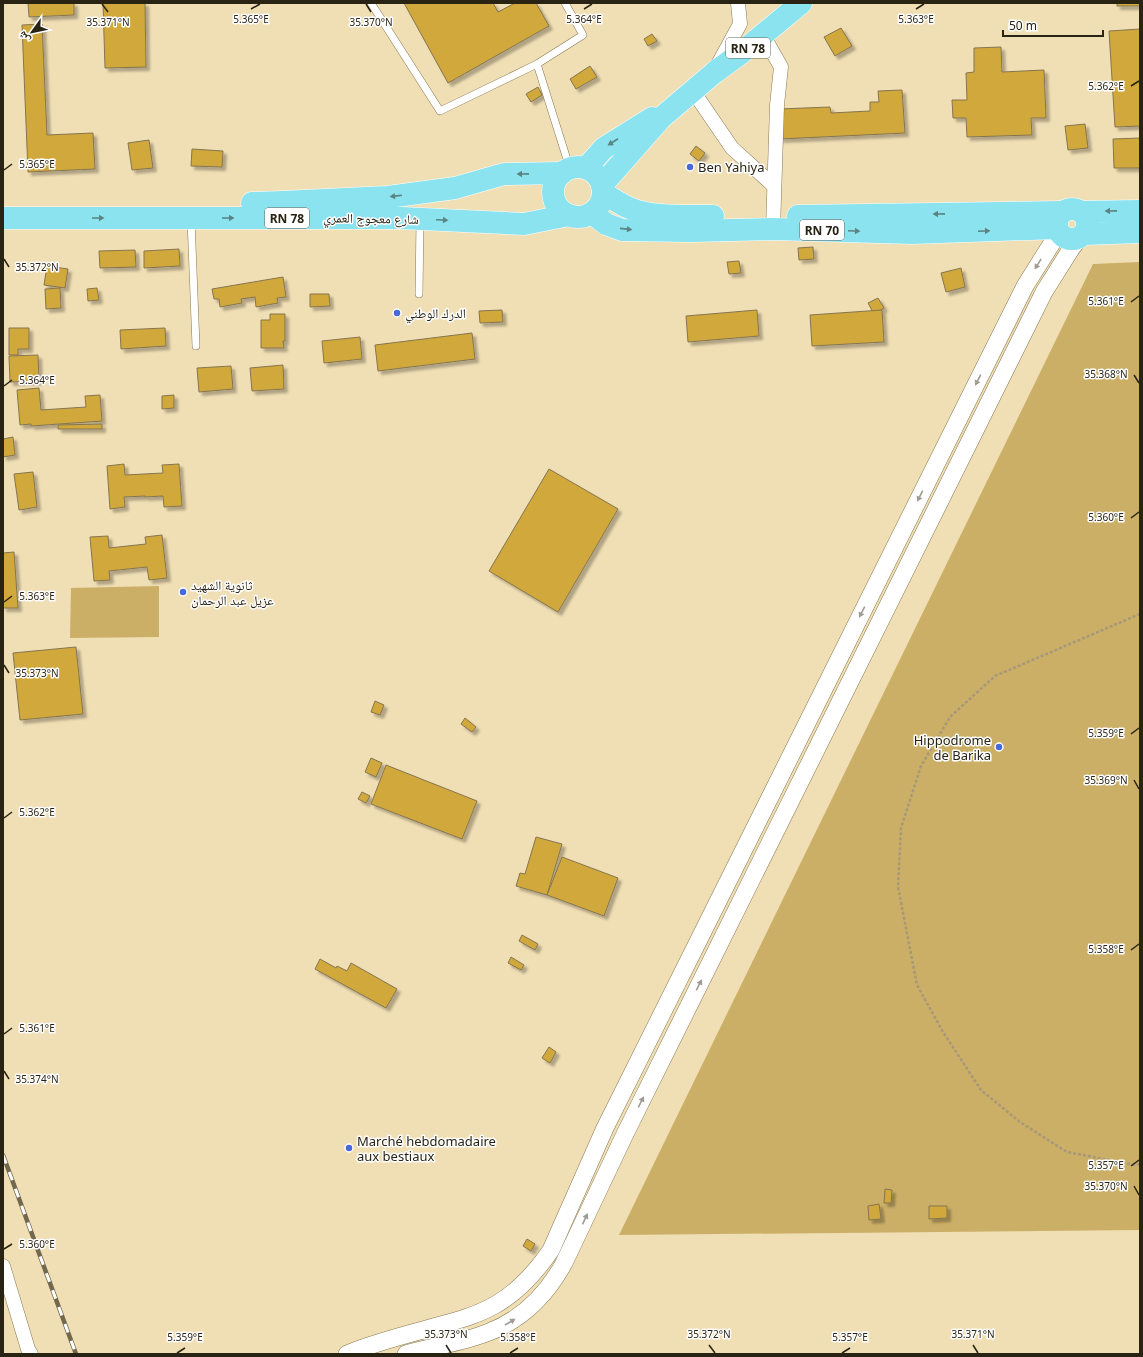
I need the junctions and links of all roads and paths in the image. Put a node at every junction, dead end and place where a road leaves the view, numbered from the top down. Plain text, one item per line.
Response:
1 (371, 3) edge
2 (565, 3) edge
3 (738, 3) edge
4 (801, 3) edge
5 (763, 35) junction
6 (537, 64) junction
7 (714, 72) junction
8 (693, 91) junction
9 (573, 170) junction
10 (774, 184) junction
11 (603, 189) junction
12 (3, 204) edge
13 (1140, 211) edge
14 (592, 213) junction
15 (569, 215) junction
16 (3, 218) edge
17 (191, 218) junction
18 (420, 219) junction
19 (1065, 221) junction
20 (773, 222) junction
21 (1140, 232) edge
22 (1082, 235) junction
23 (419, 294) dead end
24 (196, 346) dead end
25 (1140, 614) edge
26 (1140, 1164) edge
27 (3, 1266) edge
28 (30, 1354) edge
29 (347, 1354) edge
30 (406, 1354) edge

1 - 6 lane
2 - 6 lane
3 - 7 street
4 - 5 main road, RN 78
5 - 7 main road, RN 78
5 - 10 street
6 - 9 lane
7 - 8 main road, RN 78
8 -> 9 main road, RN 78
8 - 10 street
8 - 11 main road, RN 78
9 - 11 main road
9 -> 12 main road, شارع معجوج العمري / RN 78
9 - 15 main road
10 - 20 street
11 - 14 main road
11 - 20 main road, RN 70
13 -> 19 main road, RN 70
14 - 15 main road
14 -> 20 main road, RN 70
18 -> 15 main road, شارع معجوج العمري / RN 78
16 -> 17 main road, شارع معجوج العمري / RN 78
17 -> 18 main road, شارع معجوج العمري / RN 78
17 - 24 lane
18 - 23 lane
19 - 20 main road, RN 70
19 - 22 main road
19 -> 29 street
21 - 22 main road
30 -> 22 street
25 - 26 path
27 - 28 street

